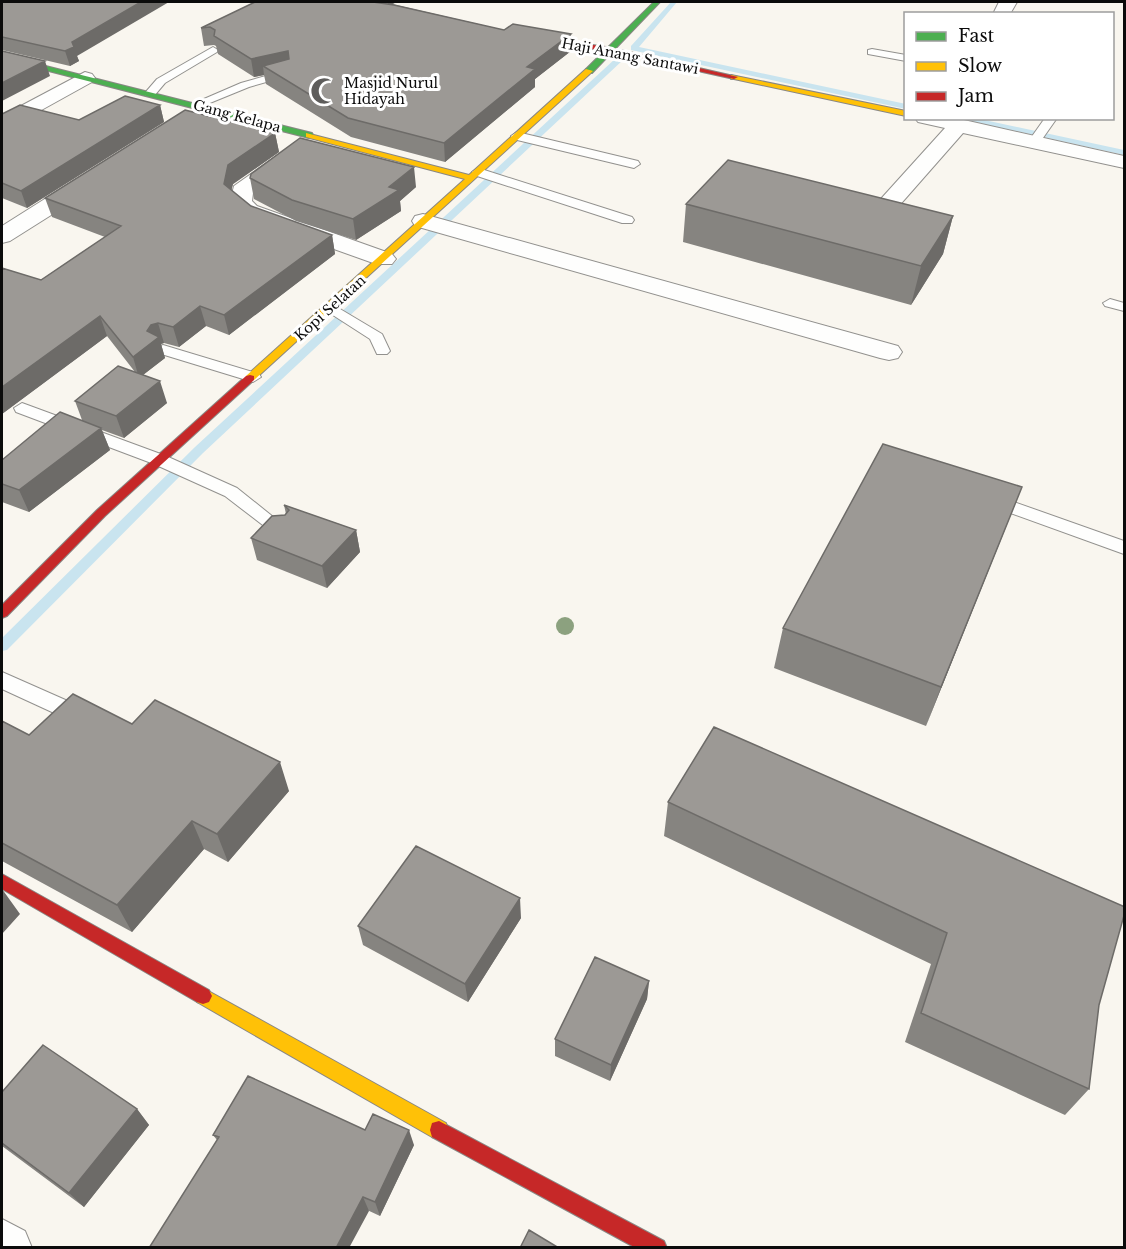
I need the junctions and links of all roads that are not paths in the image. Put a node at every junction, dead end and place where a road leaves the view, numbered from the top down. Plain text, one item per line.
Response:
1 (657, 2) edge
2 (508, 33) edge
3 (213, 50) edge
4 (612, 50) junction
5 (872, 52) dead end
6 (2, 57) edge
7 (904, 58) edge
8 (286, 73) edge
9 (85, 78) junction
10 (154, 95) junction
11 (138, 103) edge
12 (200, 106) junction
13 (904, 114) edge
14 (1050, 120) edge
15 (940, 121) edge
16 (2, 124) edge
17 (176, 126) edge
18 (517, 136) junction
19 (316, 137) junction
20 (1034, 142) junction
21 (1125, 162) edge
22 (634, 164) dead end
23 (108, 169) edge
24 (474, 175) junction
25 (627, 220) dead end
26 (429, 223) junction
27 (868, 227) edge
28 (2, 236) edge
29 (384, 259) junction
30 (330, 307) junction
31 (163, 350) dead end
32 (382, 351) dead end
33 (889, 352) dead end
34 (253, 377) junction
35 (22, 408) dead end
36 (160, 460) junction
37 (997, 502) edge
38 (283, 532) edge
39 (1125, 548) edge
40 (2, 613) edge
41 (2, 680) edge
42 (72, 712) edge
43 (2, 881) edge
44 (2, 1243) edge
45 (9, 1248) edge
46 (657, 1248) edge

1 - 4 street, Kopi Selatan
2 - 4 street, Haji Anang Santawi
3 - 10 lane
4 - 13 street, Haji Anang Santawi
4 - 18 street, Kopi Selatan
5 - 7 lane
6 - 9 street, Gang Kelapa
8 - 12 lane
9 - 10 street, Gang Kelapa
9 - 16 street
10 - 11 lane
10 - 12 street, Gang Kelapa
12 - 17 street
12 - 19 street, Gang Kelapa
14 - 20 lane
15 - 20 street
15 - 27 street
18 - 22 lane
18 - 24 street, Kopi Selatan
19 - 24 street, Gang Kelapa
19 - 29 street
20 - 21 street
23 - 28 street
24 - 25 lane
24 - 26 street, Kopi Selatan
26 - 29 street, Kopi Selatan
26 - 33 street
29 - 30 street, Kopi Selatan
30 - 32 lane
30 - 34 street, Kopi Selatan
31 - 34 lane
34 - 36 street, Kopi Selatan
35 - 36 lane
36 - 38 lane
36 - 40 street, Kopi Selatan
37 - 39 lane
41 - 42 lane
43 - 46 street
44 - 45 street

